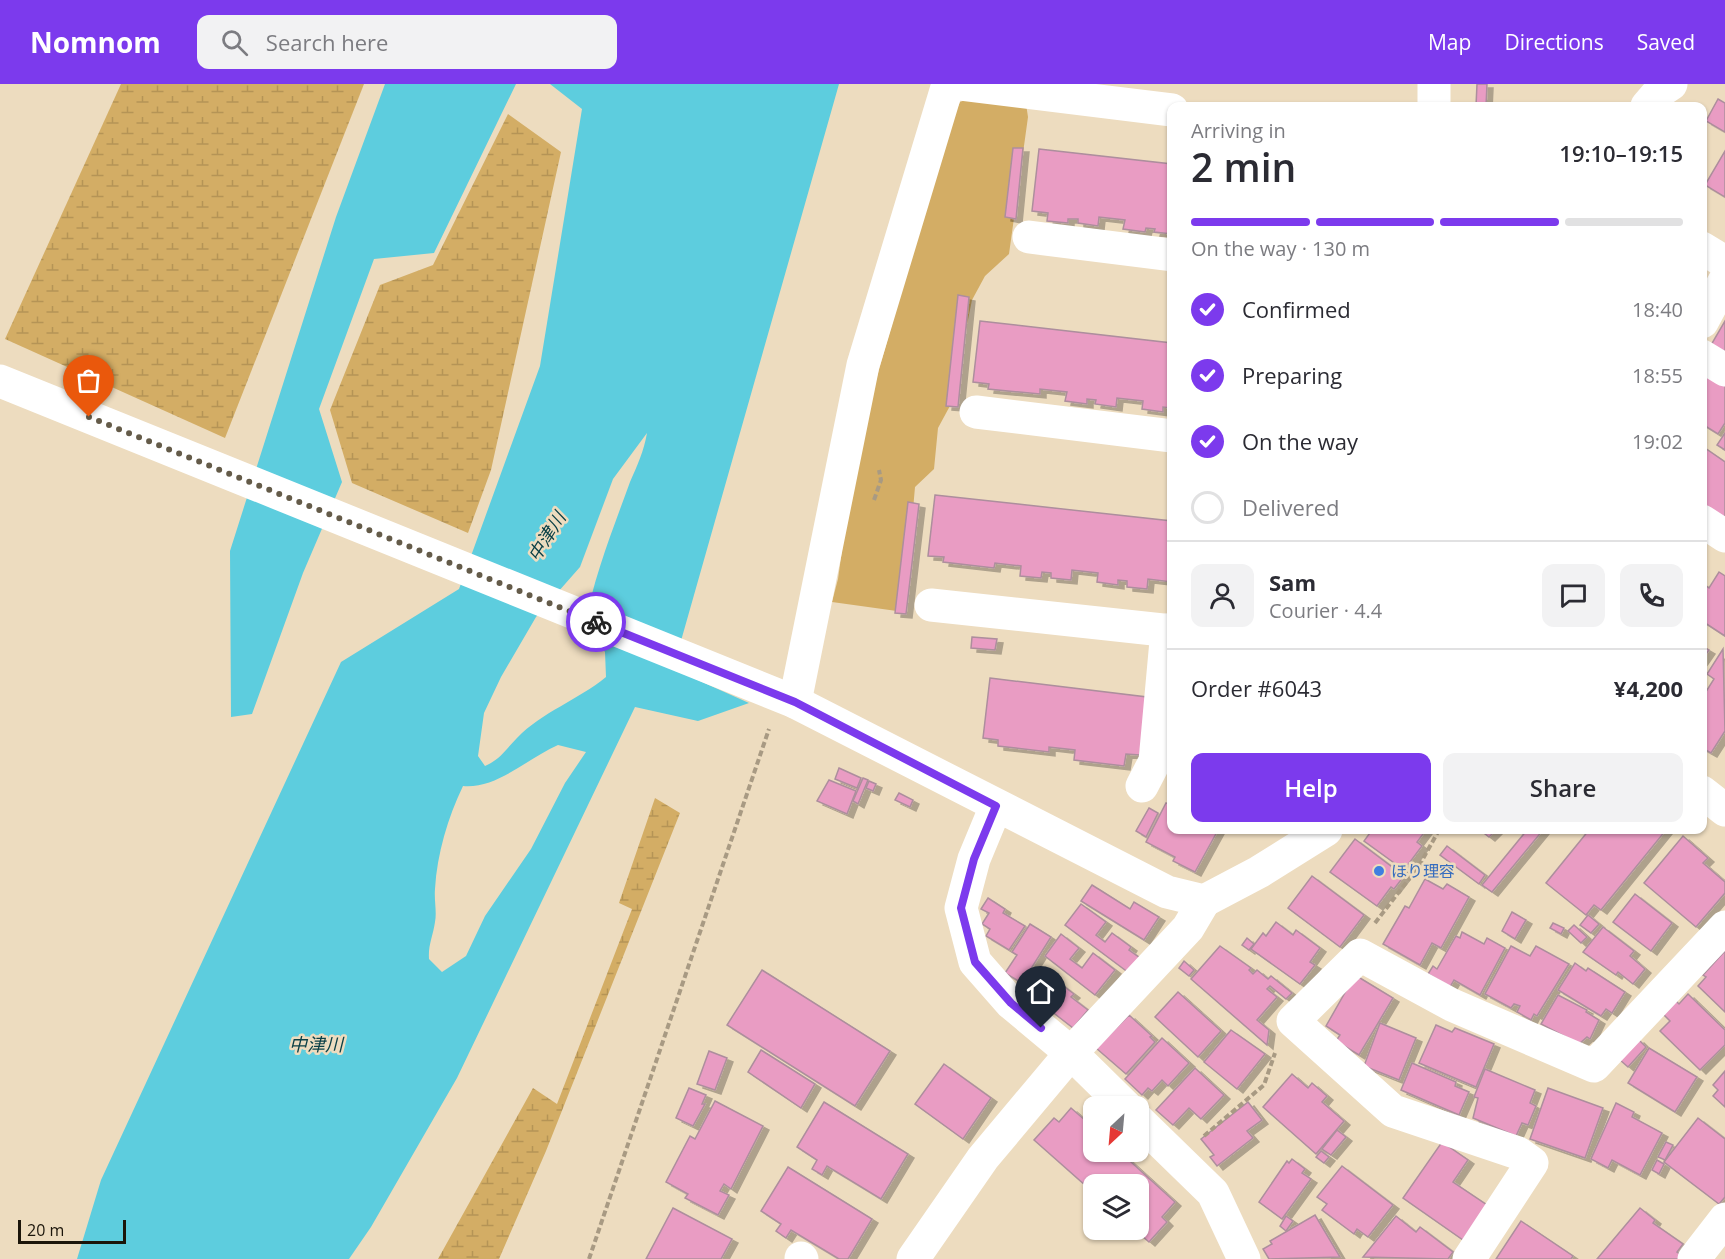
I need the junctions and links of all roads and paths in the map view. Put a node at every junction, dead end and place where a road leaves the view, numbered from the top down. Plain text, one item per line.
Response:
1 (948, 84) edge
2 (961, 84) edge
3 (1434, 84) edge
4 (1671, 84) edge
5 (1434, 102) edge
6 (1650, 102) edge
7 (1167, 109) edge
8 (1029, 237) dead end
9 (1707, 251) edge
10 (1167, 254) edge
11 (1725, 262) edge
12 (1725, 280) edge
13 (1707, 313) edge
14 (1707, 359) edge
15 (1725, 370) edge
16 (0, 381) edge
17 (976, 412) dead end
18 (1167, 435) edge
19 (878, 461) dead end
20 (871, 509) dead end
21 (1707, 524) edge
22 (1725, 536) edge
23 (932, 605) dead end
24 (1167, 630) edge
25 (1167, 649) edge
26 (795, 702) junction
27 (1142, 786) dead end
28 (1707, 796) edge
29 (996, 806) junction
30 (1725, 810) edge
31 (1320, 834) edge
32 (1436, 834) edge
33 (1204, 901) junction
34 (1725, 927) edge
35 (1360, 955) junction
36 (1293, 1021) junction
37 (1071, 1053) junction
38 (1115, 1096) edge
39 (1149, 1131) edge
40 (1179, 1160) junction
41 (1725, 1219) edge
42 (589, 1259) edge
43 (913, 1259) edge
44 (1244, 1259) edge
45 (1469, 1259) edge
46 (1694, 1259) edge

1 - 26 street
2 - 7 street
3 - 5 street
4 - 6 street
8 - 10 street
9 - 11 street
12 - 13 street
14 - 15 street
16 - 26 street
17 - 18 street
19 - 20 path
21 - 22 street
23 - 24 street
25 - 27 street
26 - 29 street
26 - 42 path
28 - 30 street
29 - 33 street
29 - 37 street
31 - 33 street
32 - 35 path
33 - 37 street
34 - 35 street
35 - 36 street
36 - 40 path
36 - 45 street
37 - 38 street
37 - 43 street
39 - 40 street
40 - 44 street
41 - 46 street

